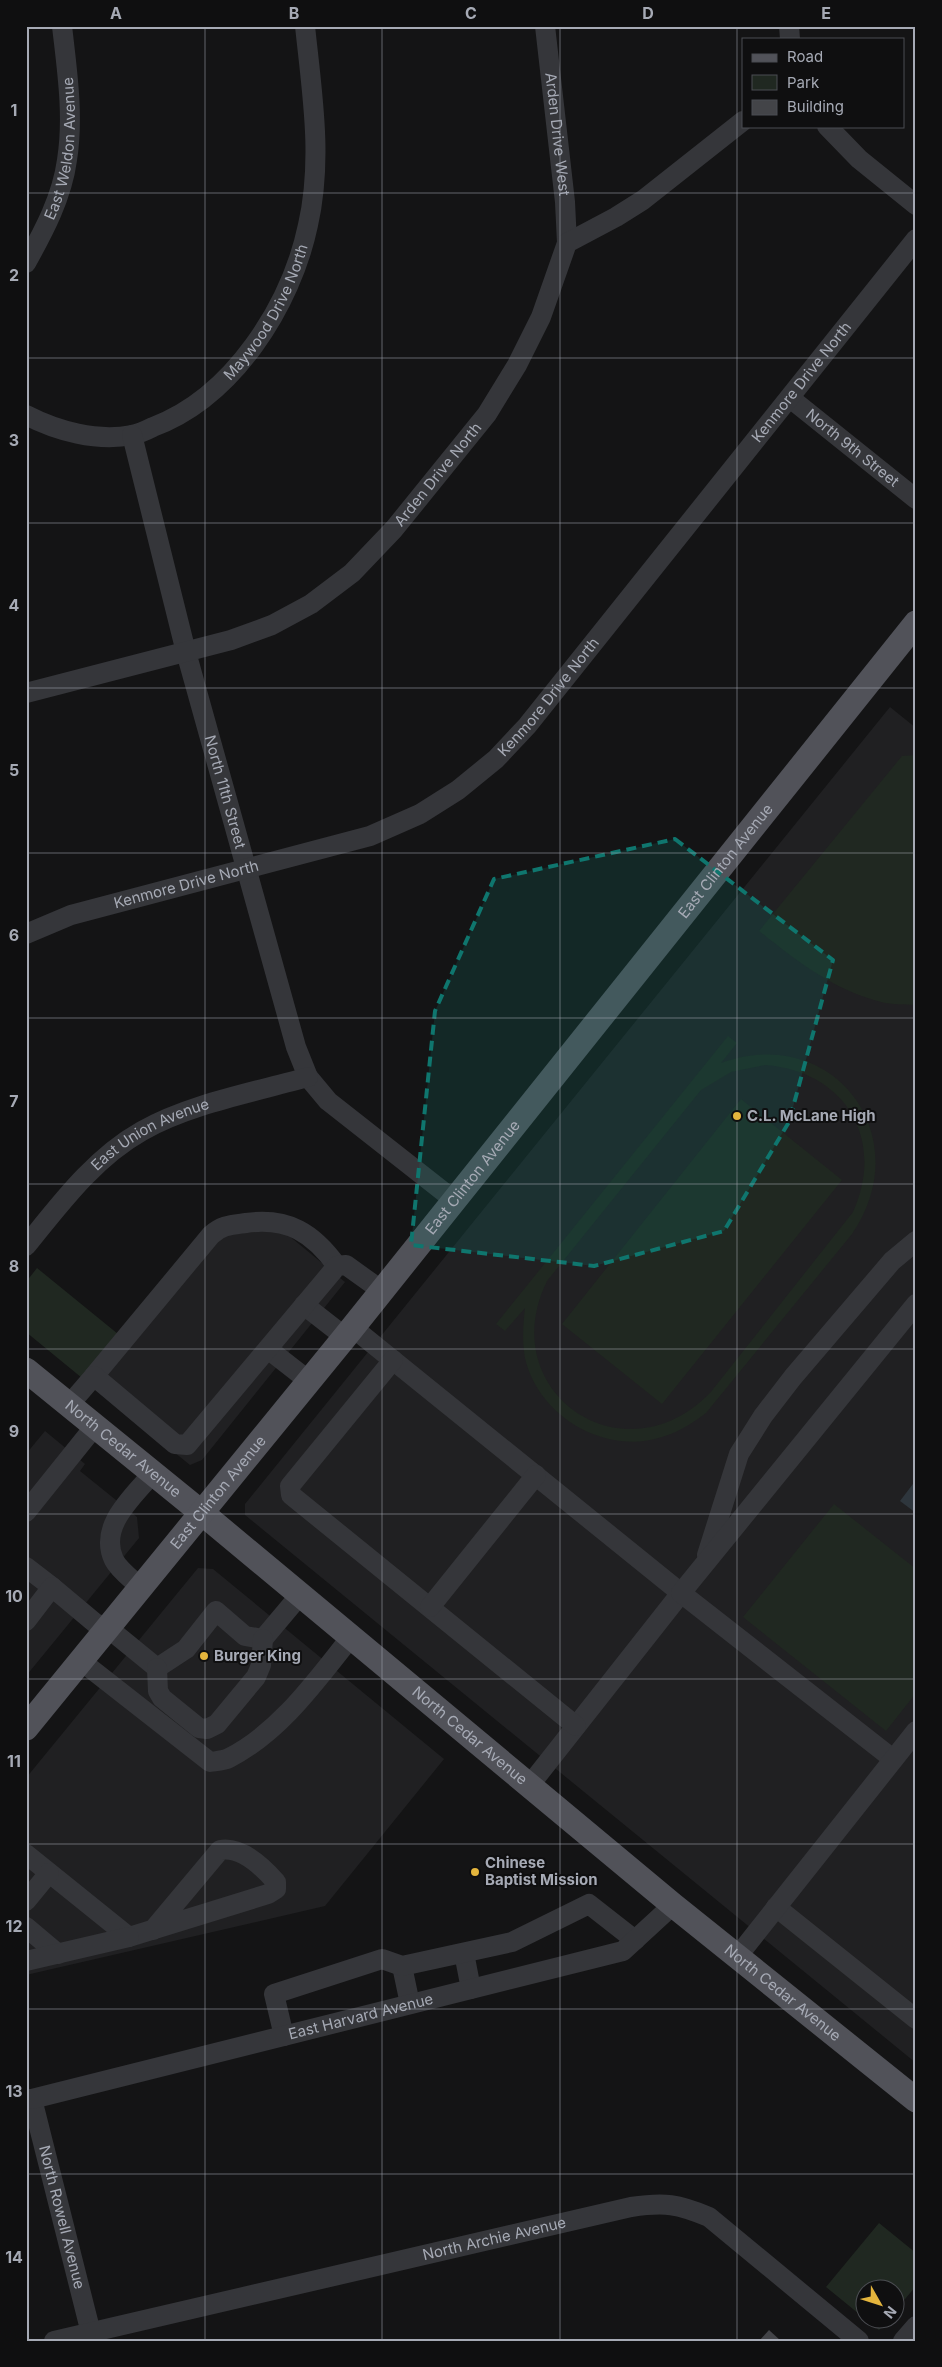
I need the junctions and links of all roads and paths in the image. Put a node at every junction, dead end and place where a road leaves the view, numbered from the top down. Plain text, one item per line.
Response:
1 (62, 26) edge
2 (305, 26) edge
3 (545, 26) edge
4 (742, 122) edge
5 (829, 128) edge
6 (916, 205) edge
7 (916, 239) edge
8 (566, 243) junction
9 (26, 263) edge
10 (790, 398) junction
11 (26, 415) edge
12 (132, 435) junction
13 (916, 499) edge
14 (916, 623) edge
15 (186, 652) junction
16 (26, 693) edge
17 (247, 869) junction
18 (26, 934) edge
19 (308, 1077) junction
20 (454, 1200) junction
21 (916, 1241) edge
22 (26, 1246) edge
23 (337, 1266) junction
24 (381, 1290) junction
25 (916, 1304) edge
26 (304, 1306) junction
27 (348, 1332) junction
28 (268, 1349) junction
29 (393, 1360) junction
30 (26, 1370) edge
31 (94, 1376) junction
32 (308, 1381) junction
33 (69, 1405) junction
34 (95, 1426) junction
35 (153, 1473) junction
36 (536, 1475) junction
37 (26, 1512) edge
38 (202, 1513) junction
39 (704, 1565) junction
40 (26, 1567) edge
41 (52, 1587) junction
42 (141, 1588) junction
43 (681, 1593) junction
44 (300, 1595) junction
45 (430, 1607) junction
46 (26, 1621) edge
47 (108, 1628) junction
48 (351, 1637) junction
49 (263, 1639) junction
50 (81, 1661) junction
51 (156, 1668) junction
52 (576, 1726) junction
53 (26, 1728) edge
54 (916, 1731) edge
55 (893, 1759) junction
56 (529, 1786) junction
57 (26, 1854) edge
58 (49, 1872) junction
59 (26, 1901) edge
60 (673, 1905) junction
61 (776, 1907) junction
62 (26, 1927) edge
63 (153, 1930) junction
64 (129, 1937) junction
65 (636, 1940) junction
66 (464, 1953) junction
67 (58, 1954) junction
68 (737, 1957) junction
69 (26, 1961) edge
70 (402, 1966) junction
71 (471, 1989) junction
72 (410, 2004) junction
73 (916, 2019) edge
74 (284, 2036) junction
75 (29, 2099) edge
76 (916, 2100) edge
77 (916, 2326) edge
78 (92, 2337) edge
79 (54, 2341) edge
80 (859, 2341) edge
81 (903, 2341) edge

1 - 9 street, East Weldon Avenue
2 - 12 street, Maywood Drive North
3 - 8 street, Arden Drive West
4 - 8 street
5 - 6 street
7 - 10 street, Kenmore Drive North
8 - 15 street, Arden Drive North
10 - 13 street, North 9th Street
10 - 17 street, Kenmore Drive North
11 - 12 street, Maywood Drive North
12 - 15 street, North 11th Street
14 - 20 main road, East Clinton Avenue
15 - 16 street, Arden Drive North
15 - 17 street, North 11th Street
17 - 18 street, Kenmore Drive North
17 - 19 street, North 11th Street
19 - 20 street, North 11th Street
19 - 22 street, East Union Avenue
20 - 24 main road, East Clinton Avenue
21 - 39 street
23 - 24 street
23 - 26 street
23 - 31 street
24 - 27 main road, East Clinton Avenue
25 - 39 street
26 - 27 street
26 - 28 street
27 - 29 street
27 - 32 main road, East Clinton Avenue
28 - 31 street
28 - 32 street
29 - 36 street
29 - 45 street
30 - 33 main road, North Cedar Avenue
31 - 33 street
32 - 38 main road, East Clinton Avenue
33 - 34 main road, North Cedar Avenue
34 - 35 main road, North Cedar Avenue
34 - 37 street
35 - 38 main road, North Cedar Avenue
35 - 42 street
36 - 43 street
36 - 45 street
38 - 42 main road, East Clinton Avenue
38 - 44 main road, North Cedar Avenue
39 - 43 street
40 - 41 street
41 - 46 street
41 - 47 street
42 - 47 main road, East Clinton Avenue
43 - 52 street
43 - 55 street
44 - 48 main road, North Cedar Avenue
44 - 49 street
45 - 52 street
47 - 50 main road, East Clinton Avenue
47 - 51 street
48 - 50 street
48 - 56 main road, North Cedar Avenue
49 - 51 street
49 - 51 street
50 - 53 main road, East Clinton Avenue
52 - 56 street
54 - 55 street
55 - 61 street
56 - 60 main road, North Cedar Avenue
57 - 58 street
58 - 59 street
58 - 64 street
60 - 65 street, East Harvard Avenue
60 - 68 main road, North Cedar Avenue
61 - 68 street
61 - 73 street
62 - 67 street
63 - 63 street
63 - 64 street
64 - 67 street
65 - 66 street
65 - 71 street, East Harvard Avenue
66 - 70 street
66 - 71 street
67 - 69 street
68 - 76 main road, North Cedar Avenue
70 - 72 street
70 - 74 street
71 - 72 street, East Harvard Avenue
72 - 74 street, East Harvard Avenue
74 - 75 street, East Harvard Avenue
75 - 78 street, North Rowell Avenue
77 - 81 street
78 - 79 street, North Archie Avenue
78 - 80 street, North Archie Avenue

